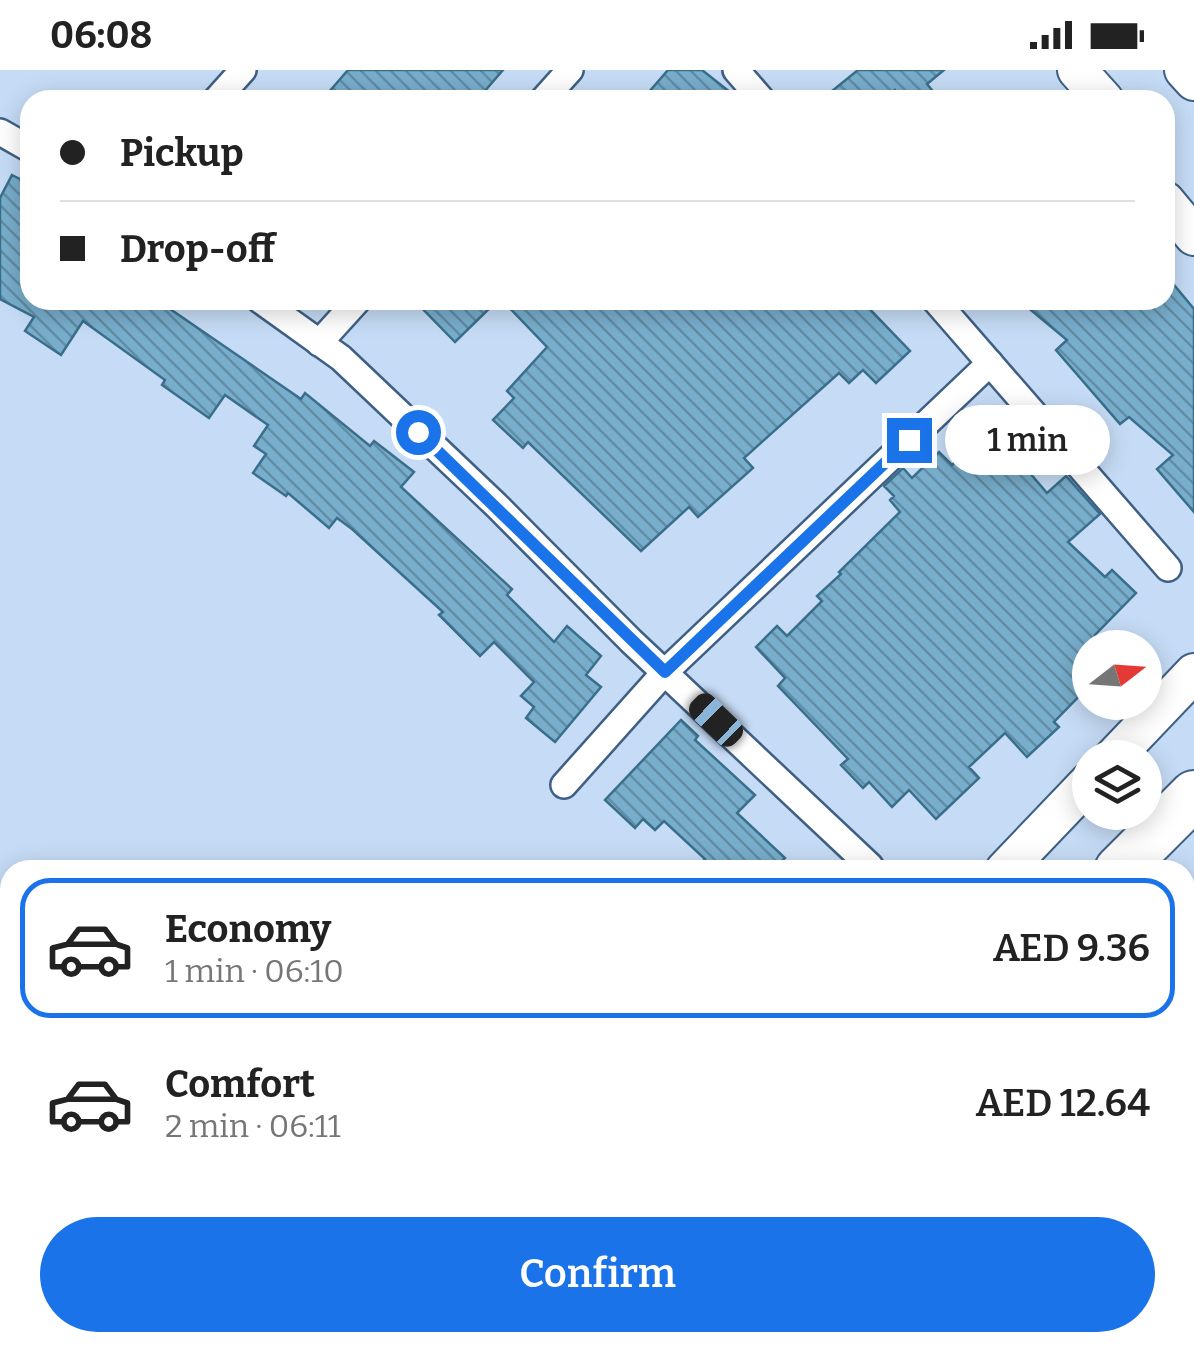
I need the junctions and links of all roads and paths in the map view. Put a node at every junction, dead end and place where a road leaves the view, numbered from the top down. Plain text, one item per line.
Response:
1 (243, 70) edge
2 (570, 70) edge
3 (736, 70) edge
4 (1076, 70) edge
5 (1184, 70) edge
6 (1194, 81) edge
7 (225, 90) edge
8 (551, 90) edge
9 (753, 90) edge
10 (1095, 90) edge
11 (1175, 179) edge
12 (1194, 201) edge
13 (1175, 213) edge
14 (1194, 236) edge
15 (274, 310) edge
16 (349, 310) edge
17 (944, 310) edge
18 (319, 342) junction
19 (990, 363) junction
20 (1168, 568) dead end
21 (665, 672) junction
22 (1194, 673) edge
23 (1130, 740) edge
24 (564, 785) dead end
25 (1194, 796) edge
26 (1072, 800) edge
27 (864, 860) edge
28 (1015, 860) edge
29 (1128, 860) edge

1 - 7 street
2 - 8 street
3 - 9 street
4 - 10 street
5 - 6 street
11 - 12 street
13 - 14 street
15 - 18 street
16 - 18 street
17 - 19 street
18 - 21 street
19 - 20 street
19 - 21 street
21 - 24 street
21 - 27 street
22 - 23 street
25 - 29 highway
26 - 28 street

